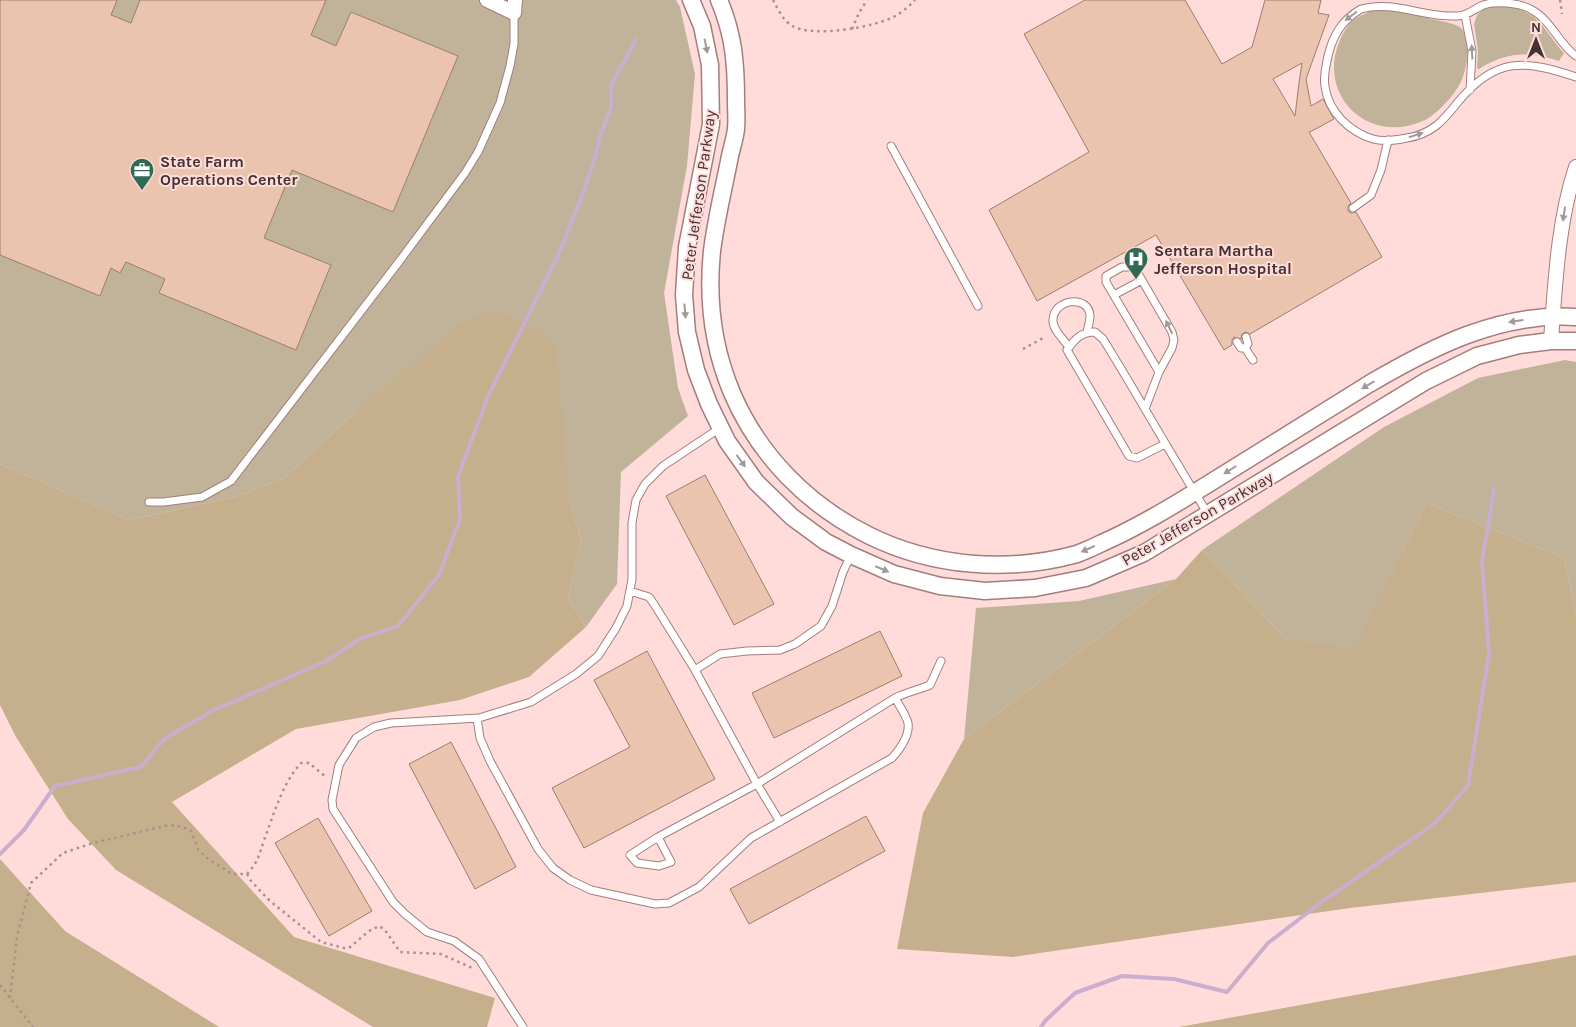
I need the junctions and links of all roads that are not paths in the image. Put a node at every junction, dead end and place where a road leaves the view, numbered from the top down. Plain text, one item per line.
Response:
1 (487, 0) edge
2 (691, 0) edge
3 (719, 0) edge
4 (515, 7) edge
5 (1465, 15) junction
6 (1576, 56) edge
7 (1576, 77) edge
8 (1470, 90) junction
9 (1388, 140) junction
10 (891, 146) dead end
11 (1576, 167) edge
12 (1353, 208) dead end
13 (1142, 280) junction
14 (1114, 295) junction
15 (978, 306) dead end
16 (1553, 316) junction
17 (1576, 317) edge
18 (1087, 332) junction
19 (1246, 337) dead end
20 (1551, 341) junction
21 (1576, 341) edge
22 (1238, 342) dead end
23 (1069, 346) junction
24 (1246, 348) junction
25 (1253, 360) dead end
26 (1160, 372) junction
27 (1145, 409) junction
28 (721, 428) junction
29 (1165, 444) junction
30 (1194, 493) junction
31 (148, 502) dead end
32 (1208, 515) junction
33 (851, 556) junction
34 (630, 591) junction
35 (941, 662) dead end
36 (695, 670) junction
37 (895, 698) junction
38 (477, 718) junction
39 (757, 784) junction
40 (780, 822) junction
41 (658, 837) junction
42 (523, 1027) edge

1 - 4 street
2 -> 28 street, Peter Jefferson Parkway
30 -> 3 street, Peter Jefferson Parkway
4 - 31 lane
5 - 6 lane
8 -> 5 lane
5 -> 9 lane
7 - 8 lane
9 -> 8 lane
9 - 12 lane
10 - 15 lane
11 -> 16 street
13 - 14 lane
13 - 14 lane
26 -> 13 lane
14 - 26 lane
16 - 17 street, Peter Jefferson Parkway
16 - 20 street
16 -> 30 street, Peter Jefferson Parkway
18 - 23 lane
18 - 23 lane
18 - 27 lane
19 - 24 lane
20 - 21 street, Peter Jefferson Parkway
20 - 32 street, Peter Jefferson Parkway
22 - 24 lane
23 - 29 lane
24 - 25 lane
26 - 27 lane
27 - 29 lane
28 -> 33 street, Peter Jefferson Parkway
28 - 34 lane
29 - 30 lane
30 - 32 lane
33 -> 32 street, Peter Jefferson Parkway
33 - 36 lane
34 - 36 lane
34 - 38 lane
35 - 37 lane
36 - 39 lane
37 - 39 lane
37 - 40 lane
38 - 40 lane
38 - 42 lane
39 - 40 lane
39 - 41 lane
41 - 41 lane

